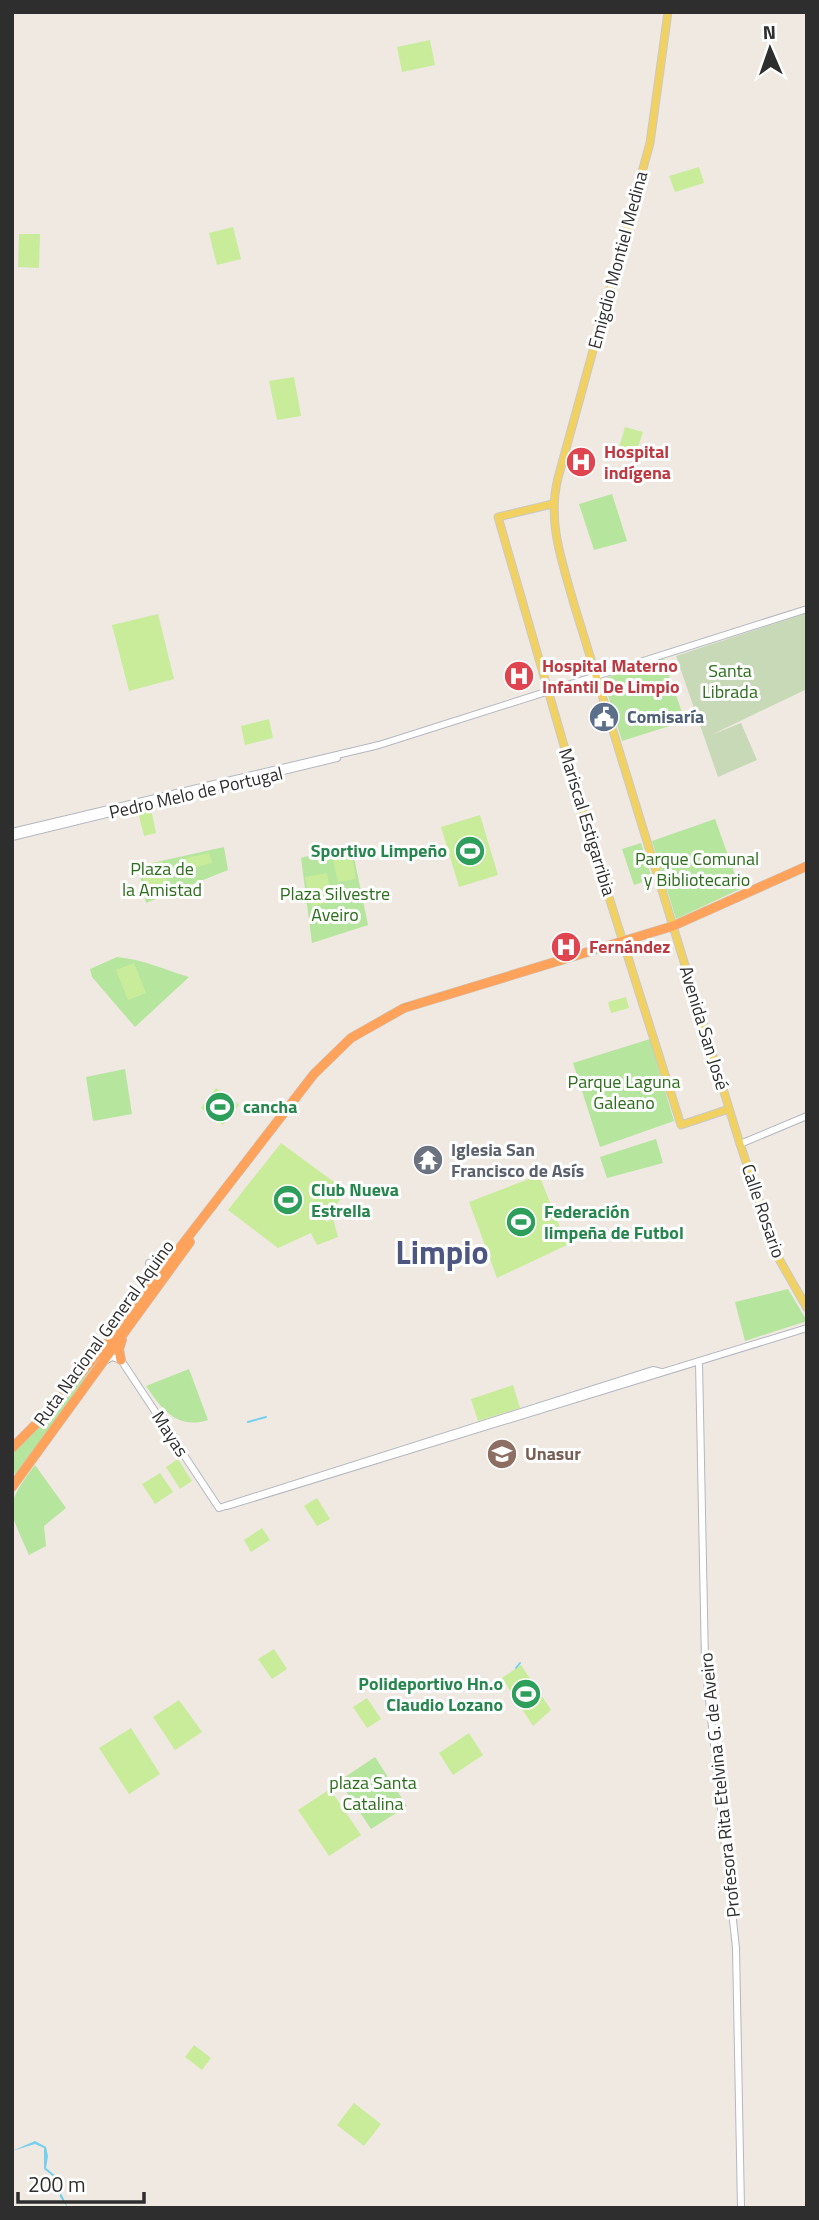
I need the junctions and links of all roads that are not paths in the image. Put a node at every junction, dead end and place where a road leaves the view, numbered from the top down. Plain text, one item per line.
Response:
1 (668, 12) edge
2 (552, 504) junction
3 (807, 609) edge
4 (598, 676) junction
5 (547, 692) junction
6 (12, 834) edge
7 (807, 866) edge
8 (673, 926) junction
9 (624, 941) junction
10 (729, 1109) junction
11 (807, 1116) edge
12 (740, 1144) junction
13 (195, 1231) junction
14 (166, 1263) junction
15 (150, 1265) joint
16 (807, 1308) edge
17 (126, 1324) junction
18 (807, 1328) edge
19 (108, 1352) junction
20 (121, 1358) junction
21 (699, 1362) junction
22 (87, 1366) junction
23 (97, 1367) junction
24 (12, 1448) edge
25 (12, 1485) edge
26 (741, 2208) edge

1 - 2 main road, Emigdio Montiel Medina
2 - 4 main road, Avenida San José
2 - 5 main road, Mariscal Estigarribia
3 - 4 street, Pedro Melo de Portugal
4 - 5 street, Pedro Melo de Portugal
4 - 8 main road, Avenida San José
5 - 6 street, Pedro Melo de Portugal
5 - 9 main road, Mariscal Estigarribia
7 - 8 highway, Ruta Nacional General Aquino
8 - 9 highway, Ruta Nacional General Aquino
8 - 10 main road, Avenida San José
9 - 10 main road, Mariscal Estigarribia
9 - 13 highway, Ruta Nacional General Aquino
10 - 12 main road, Calle Rosario
11 - 12 street
12 - 16 main road, Calle Rosario
13 - 14 highway, Ruta Nacional General Aquino
13 - 17 highway, Ruta Nacional General Aquino
14 - 15 street
14 - 17 highway, Ruta Nacional General Aquino
15 - 17 highway
17 - 19 highway, Ruta Nacional General Aquino
17 - 20 highway
17 - 22 highway, Ruta Nacional General Aquino
18 - 21 street
19 - 20 highway
19 - 22 highway
19 - 23 highway, Ruta Nacional General Aquino
20 - 21 street, Mayas
20 - 23 street
21 - 26 street, Profesora Rita Etelvina G. de Aveiro
22 - 24 highway, Ruta Nacional General Aquino
23 - 25 highway, Ruta Nacional General Aquino

